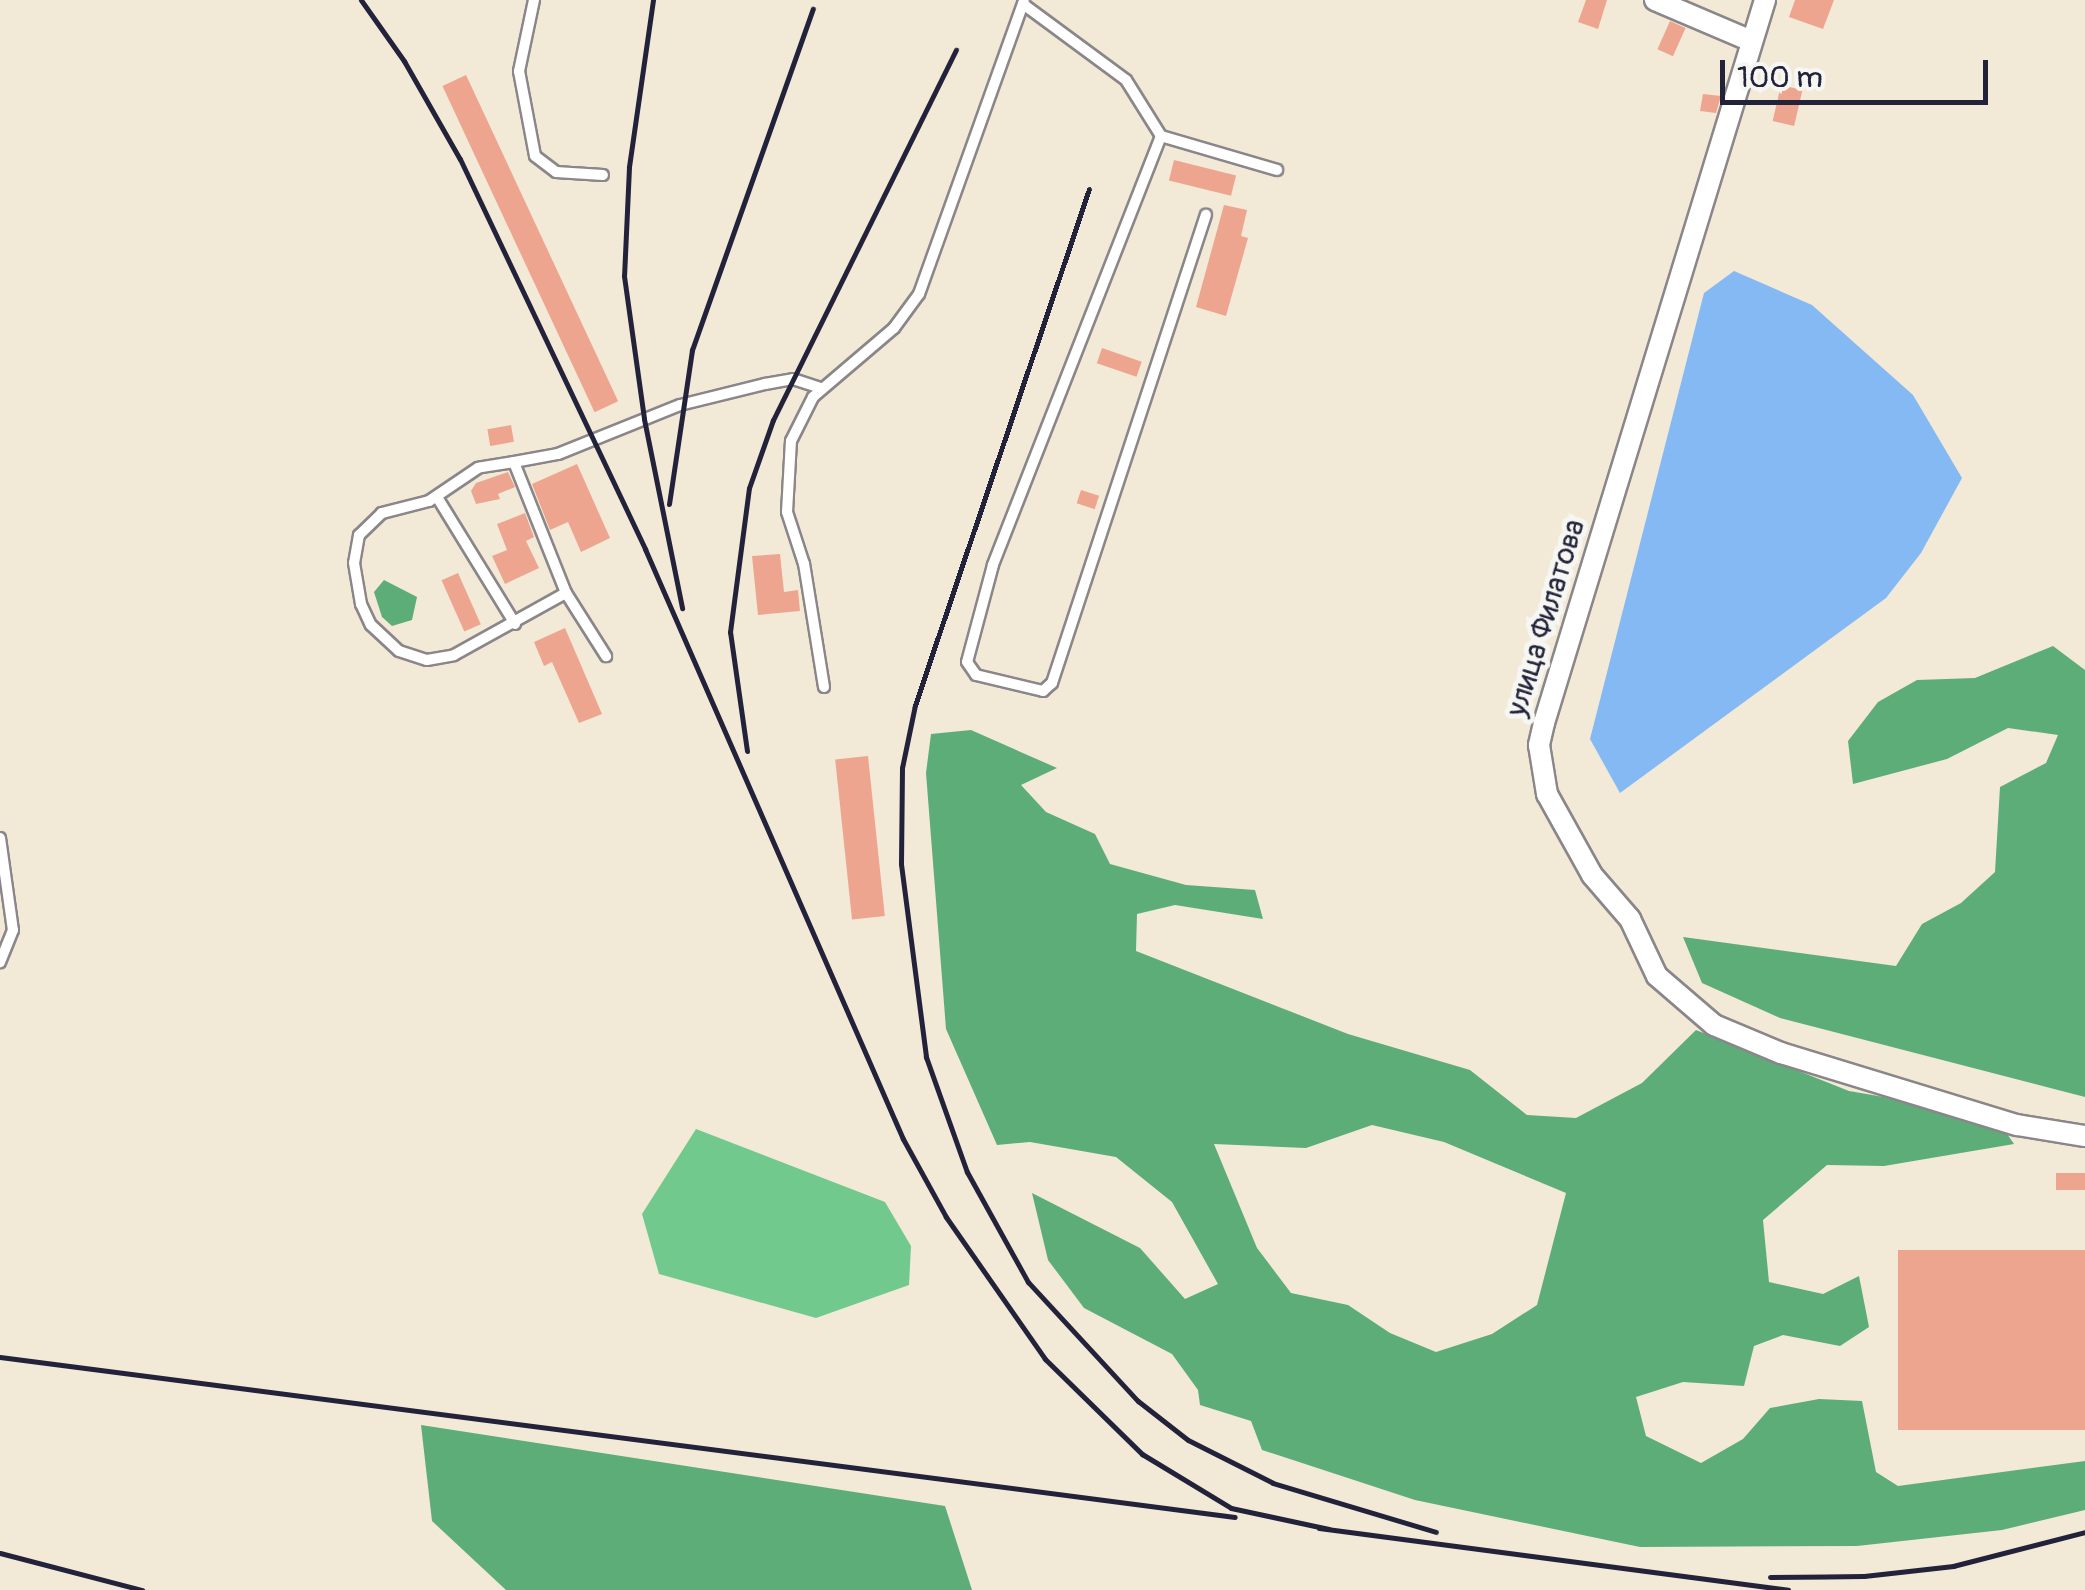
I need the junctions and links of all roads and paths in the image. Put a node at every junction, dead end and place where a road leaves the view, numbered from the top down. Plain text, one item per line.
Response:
1 (534, 0) edge
2 (1655, 0) edge
3 (1765, 0) edge
4 (1024, 2) edge
5 (1751, 41) junction
6 (1161, 136) junction
7 (1278, 170) dead end
8 (604, 175) dead end
9 (1206, 215) dead end
10 (821, 388) junction
11 (514, 462) junction
12 (437, 497) junction
13 (566, 592) junction
14 (514, 624) junction
15 (606, 656) dead end
16 (824, 687) dead end
17 (0, 838) edge
18 (0, 962) edge
19 (2085, 1136) edge

1 - 8 lane
2 - 5 street
3 - 5 street, улица Филатова
4 - 6 lane
4 - 10 lane
5 - 19 street, улица Филатова
6 - 7 lane
6 - 9 lane
10 - 11 lane
10 - 16 lane
11 - 12 lane
11 - 13 lane
12 - 14 lane
12 - 14 lane
13 - 14 lane
13 - 15 lane
17 - 18 lane

